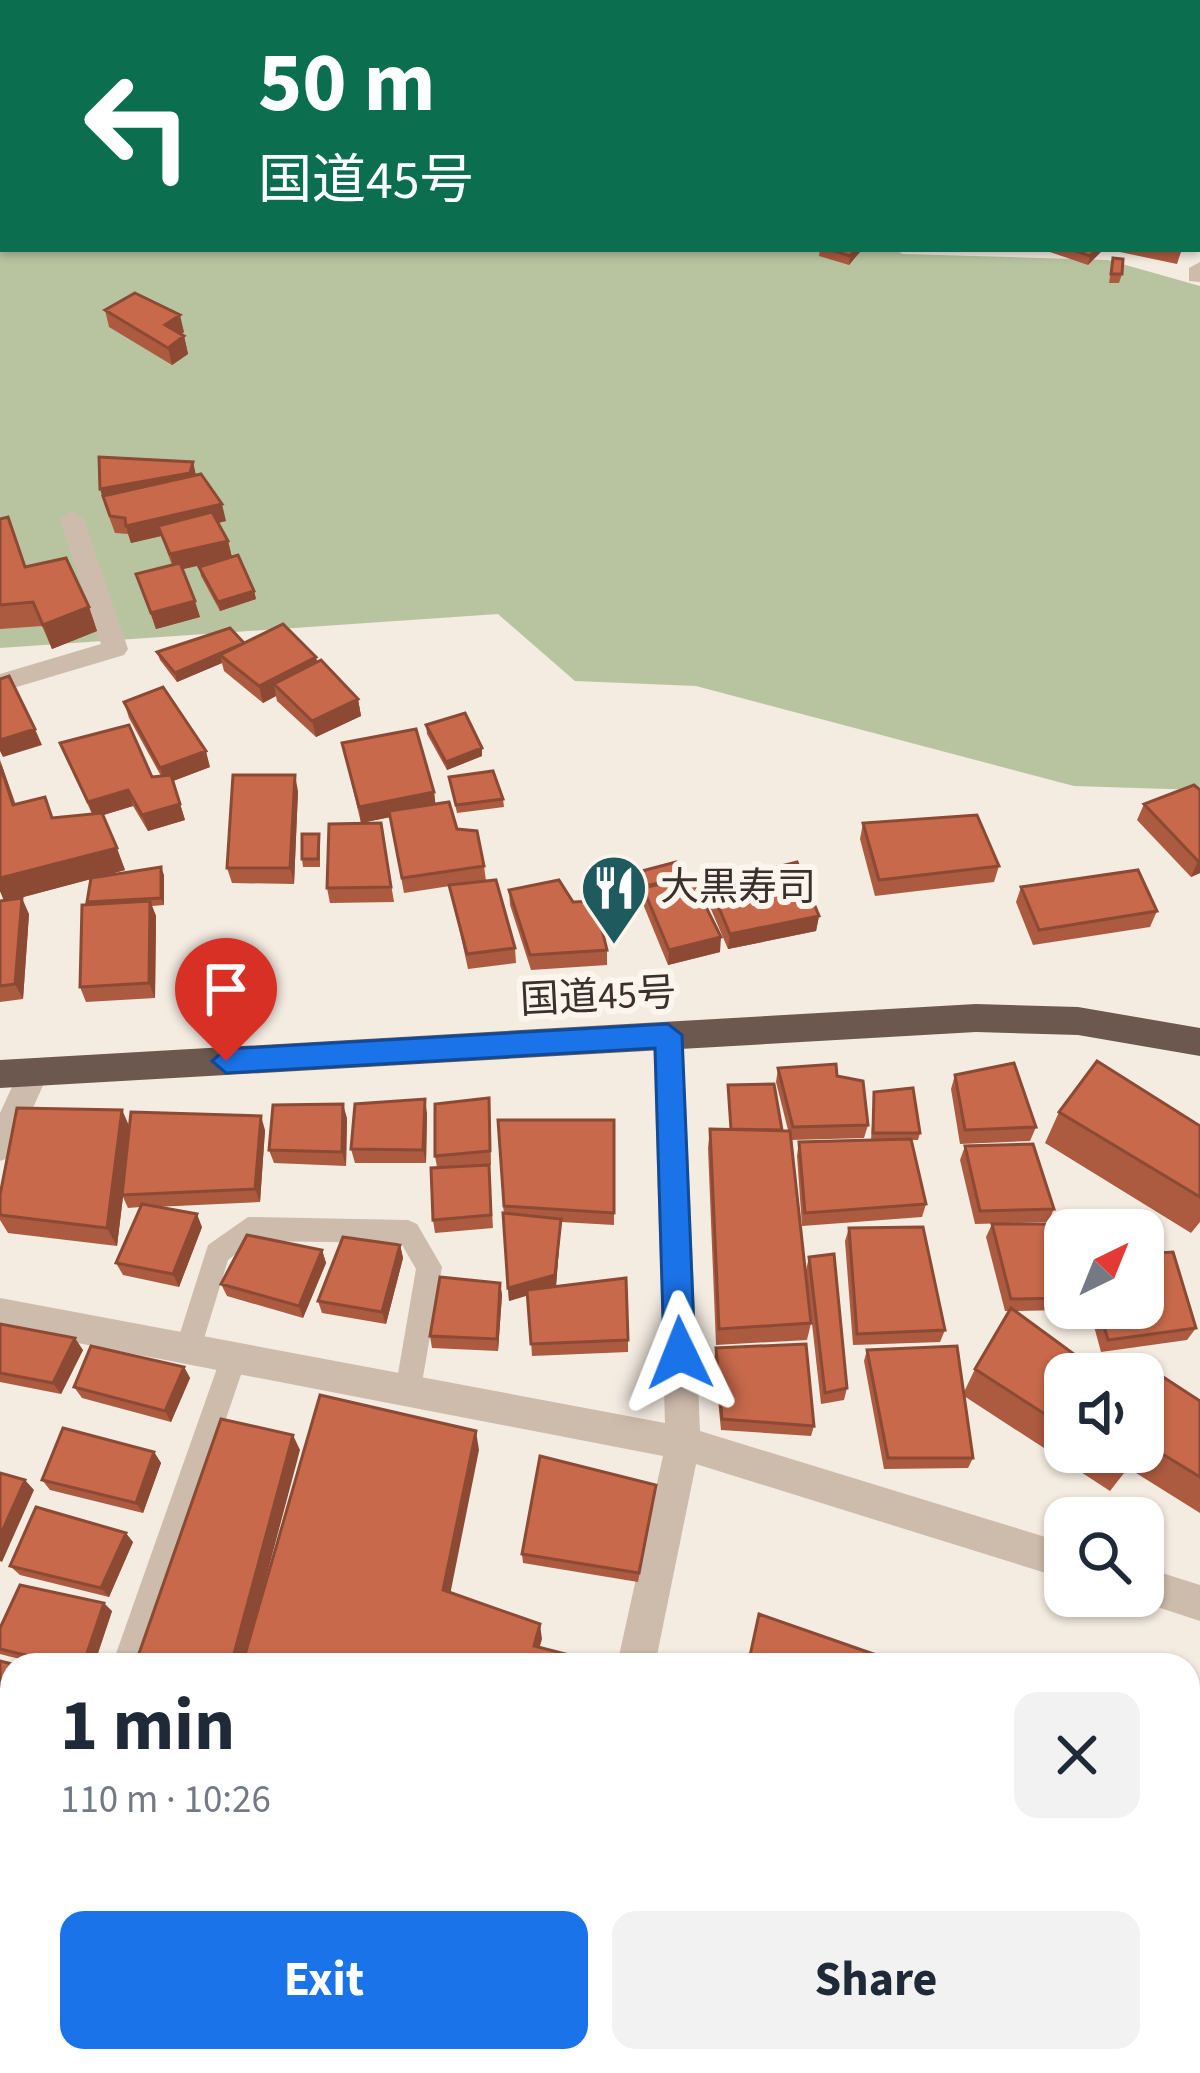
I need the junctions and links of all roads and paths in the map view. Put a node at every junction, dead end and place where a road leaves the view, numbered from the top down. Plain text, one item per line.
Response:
1 (72, 519) dead end
2 (0, 683) edge
3 (668, 1035) junction
4 (1200, 1042) edge
5 (17, 1073) edge
6 (0, 1148) edge
7 (0, 1312) edge
8 (188, 1349) junction
9 (234, 1358) junction
10 (409, 1391) junction
11 (682, 1444) junction
12 (1044, 1555) edge
13 (1164, 1592) edge
14 (1200, 1603) edge
15 (131, 1653) edge
16 (638, 1653) edge

1 - 2 street
3 - 4 highway, 国道45号
3 - 5 highway, 国道45号
3 - 11 street
5 - 6 street
7 - 8 street
8 - 9 street
8 - 10 lane
9 - 10 street
9 - 15 lane
10 - 11 street
11 - 12 street
11 - 16 street
13 - 14 street

